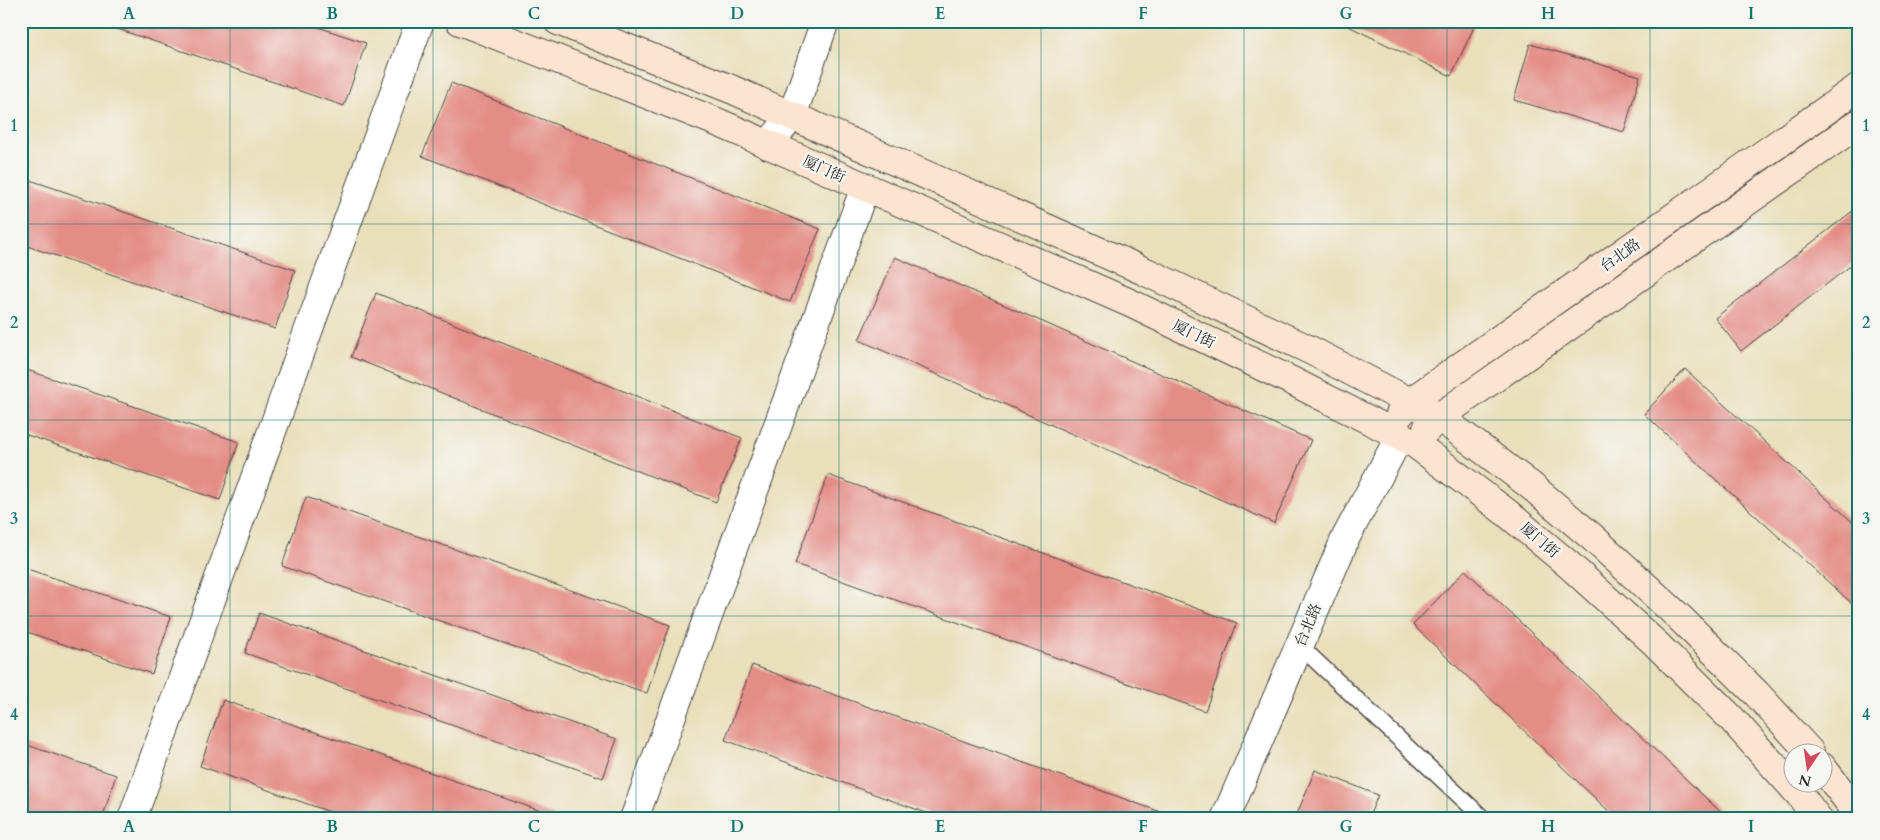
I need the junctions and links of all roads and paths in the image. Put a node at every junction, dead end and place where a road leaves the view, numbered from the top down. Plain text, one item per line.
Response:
1 (420, 21) edge
2 (460, 21) edge
3 (558, 21) edge
4 (825, 21) edge
5 (1859, 87) edge
6 (792, 116) junction
7 (1859, 123) edge
8 (768, 145) junction
9 (865, 187) junction
10 (1410, 402) junction
11 (1439, 417) junction
12 (1400, 436) junction
13 (1299, 645) junction
14 (1801, 742) edge
15 (1832, 780) edge
16 (1859, 815) edge
17 (132, 819) edge
18 (634, 819) edge
19 (1225, 819) edge
20 (1484, 819) edge
21 (1818, 819) edge

1 - 17 street
2 - 8 main road, 厦门街
3 - 6 main road
4 - 6 street
5 - 10 main road, 台北路
6 - 8 street
6 - 10 main road
7 - 11 main road, 台北路
8 - 9 main road, 厦门街
9 - 12 main road, 厦门街
9 - 18 street
10 - 11 main road
10 - 12 main road, 台北路
11 - 12 main road, 台北路
11 - 14 main road
12 - 13 street, 台北路
12 - 21 main road, 厦门街
13 - 19 street, 台北路
13 - 20 lane
15 - 16 main road

